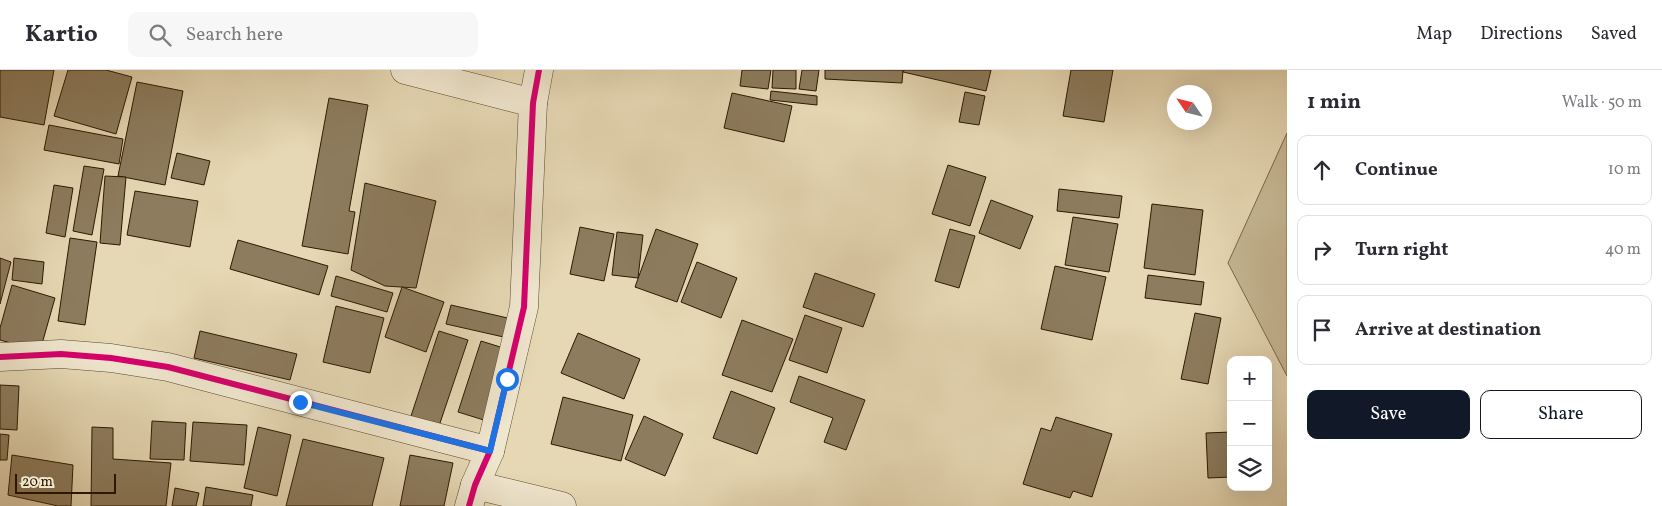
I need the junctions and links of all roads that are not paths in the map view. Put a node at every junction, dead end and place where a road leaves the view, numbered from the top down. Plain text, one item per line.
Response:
1 (405, 70) edge
2 (539, 70) edge
3 (533, 103) junction
4 (0, 357) edge
5 (490, 451) junction
6 (472, 496) edge
7 (562, 506) edge

1 - 3 street
2 - 3 street
3 - 5 street
4 - 5 street
5 - 6 street
6 - 7 street

